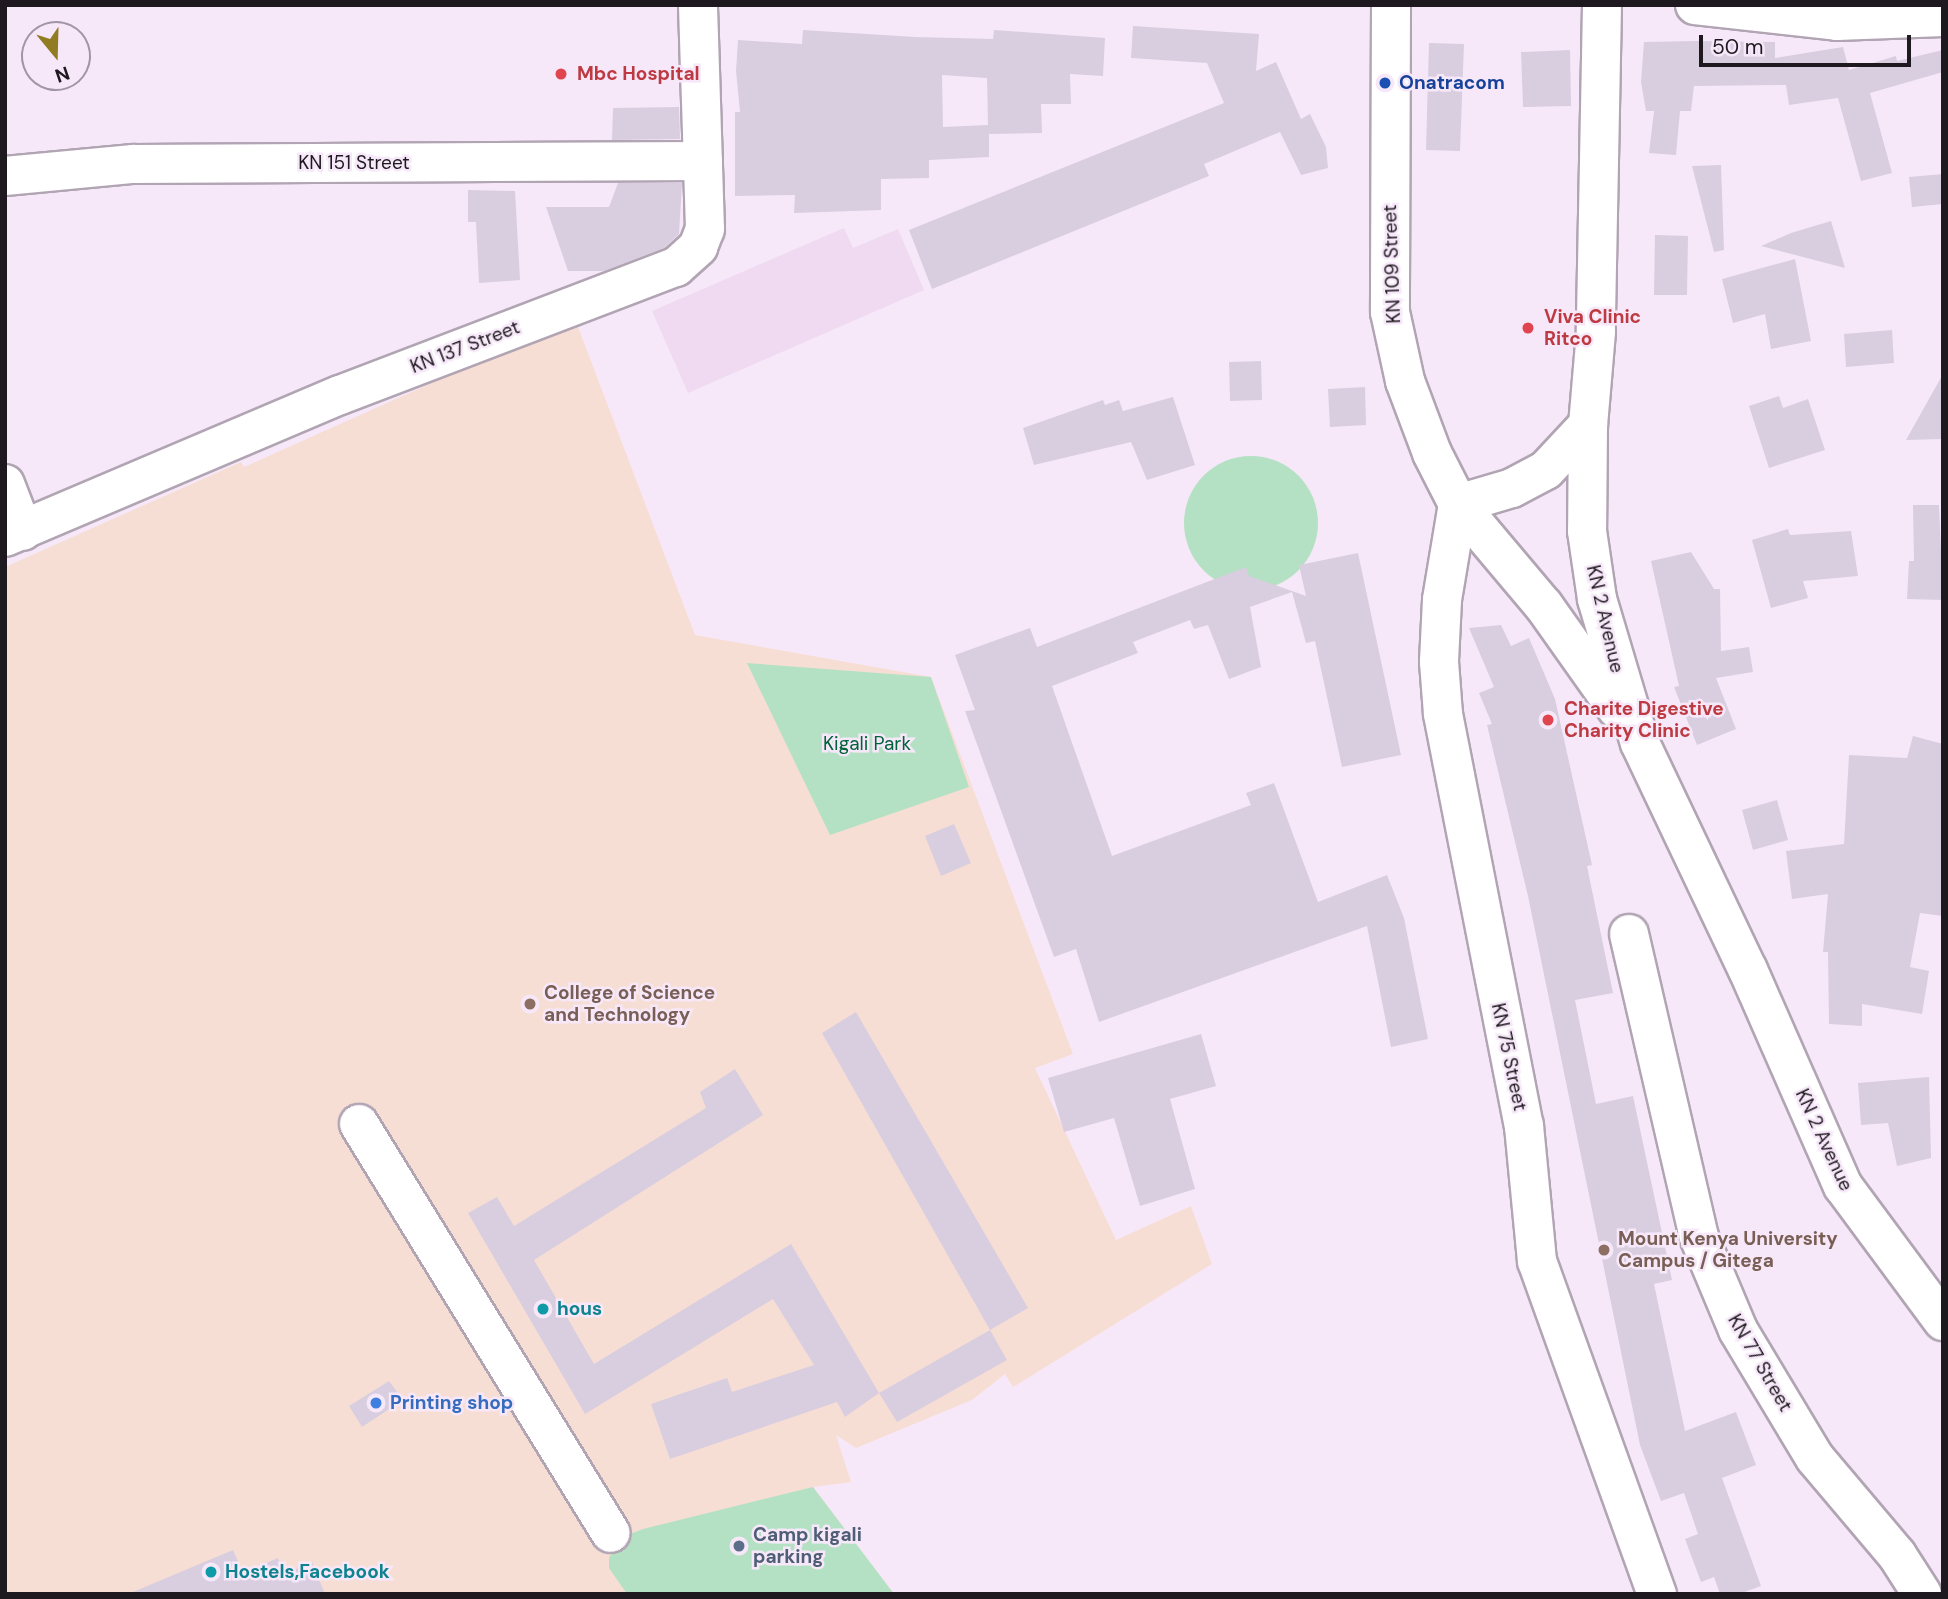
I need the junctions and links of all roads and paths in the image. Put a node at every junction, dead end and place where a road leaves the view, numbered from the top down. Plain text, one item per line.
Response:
1 (698, 5) edge
2 (1391, 5) edge
3 (1602, 5) edge
4 (1695, 5) edge
5 (1837, 13) edge
6 (1943, 17) edge
7 (703, 161) junction
8 (5, 176) edge
9 (1588, 425) junction
10 (5, 484) edge
11 (1458, 504) junction
12 (14, 534) edge
13 (1640, 743) junction
14 (1629, 934) dead end
15 (359, 1124) dead end
16 (1943, 1321) edge
17 (611, 1533) dead end
18 (1657, 1594) edge
19 (1922, 1594) edge

1 - 7 street, KN 137 Street
2 - 11 street, KN 109 Street
3 - 9 street, KN 2 Avenue
4 - 5 street
5 - 6 street
7 - 8 street, KN 151 Street
7 - 12 street, KN 137 Street
9 - 11 street
9 - 13 street, KN 2 Avenue
10 - 12 street
11 - 13 street, KN 109 Street
11 - 18 street, KN 75 Street
13 - 16 street, KN 2 Avenue
14 - 19 street, KN 77 Street
15 - 17 street

